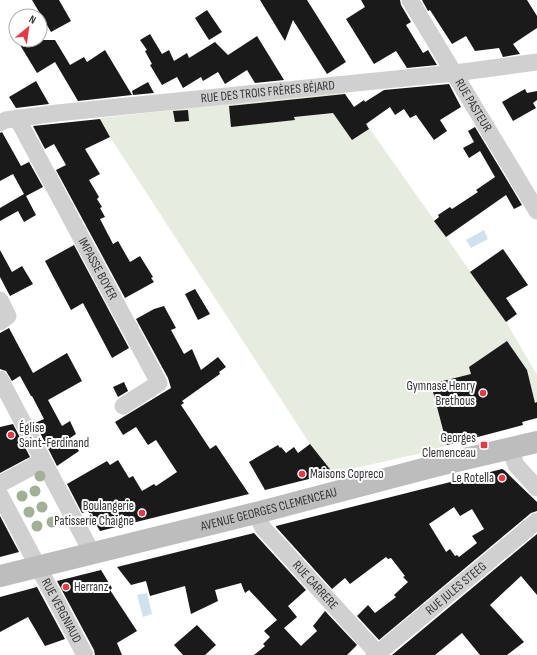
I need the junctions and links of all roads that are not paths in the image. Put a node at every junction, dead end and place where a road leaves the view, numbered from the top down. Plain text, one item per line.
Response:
1 (410, 0) edge
2 (537, 62) edge
3 (455, 73) junction
4 (17, 118) junction
5 (0, 123) edge
6 (537, 211) edge
7 (0, 300) edge
8 (0, 322) edge
9 (0, 379) edge
10 (123, 406) dead end
11 (537, 442) edge
12 (510, 449) junction
13 (43, 461) junction
14 (0, 484) edge
15 (537, 488) edge
16 (0, 495) edge
17 (256, 513) junction
18 (537, 521) edge
19 (92, 553) junction
20 (38, 566) junction
21 (0, 576) edge
22 (376, 654) edge
23 (85, 655) edge

1 - 3 street, RUE PASTEUR
2 - 3 street, RUE DES TROIS FRÈRES BÉJARD
3 - 4 street, RUE DES TROIS FRÈRES BÉJARD
3 - 6 street, RUE PASTEUR
4 - 5 street, RUE DES TROIS FRÈRES BÉJARD
4 - 10 street, IMPASSE BOYER
7 - 8 street
9 - 13 street
11 - 12 main road, AVENUE GEORGES CLEMENCEAU
12 - 15 street
12 - 17 main road, AVENUE GEORGES CLEMENCEAU
13 - 14 street
13 - 19 street
16 - 20 street, RUE VERGNIAUD
17 - 19 main road, AVENUE GEORGES CLEMENCEAU
17 - 22 street, RUE CARRERE
18 - 22 street, RUE JULES STEEG
19 - 20 main road, AVENUE GEORGES CLEMENCEAU
20 - 21 main road, AVENUE GEORGES CLEMENCEAU
20 - 23 street, RUE VERGNIAUD

